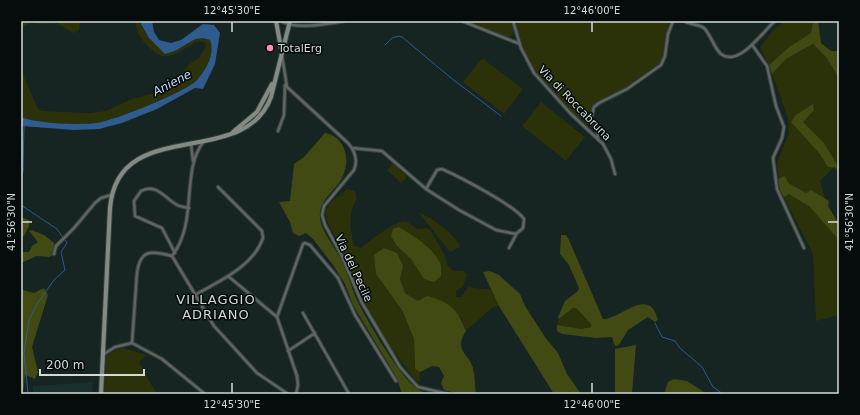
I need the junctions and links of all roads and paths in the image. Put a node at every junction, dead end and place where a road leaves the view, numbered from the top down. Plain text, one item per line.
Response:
1 (276, 21) edge
2 (281, 21) edge
3 (344, 21) edge
4 (462, 21) edge
5 (513, 21) edge
6 (673, 21) edge
7 (684, 21) edge
8 (775, 21) edge
9 (289, 23) edge
10 (520, 44) junction
11 (752, 46) junction
12 (282, 50) junction
13 (280, 56) junction
14 (286, 80) junction
15 (278, 132) dead end
16 (598, 138) junction
17 (204, 141) junction
18 (191, 143) junction
19 (352, 148) junction
20 (193, 162) junction
21 (615, 174) dead end
22 (218, 187) dead end
23 (426, 188) junction
24 (111, 195) junction
25 (189, 208) junction
26 (516, 234) junction
27 (509, 248) dead end
28 (804, 248) dead end
29 (175, 252) junction
30 (54, 254) dead end
31 (172, 256) junction
32 (228, 276) junction
33 (195, 295) junction
34 (303, 313) dead end
35 (277, 317) junction
36 (315, 333) junction
37 (132, 343) junction
38 (288, 351) junction
39 (103, 354) junction
40 (396, 381) dead end
41 (101, 394) edge
42 (205, 394) edge
43 (288, 394) edge
44 (296, 394) edge
45 (350, 394) edge
46 (448, 394) edge

1 - 12 main road
2 - 9 street
3 - 9 street
4 - 10 street
5 - 10 street, Via di Roccabruna
6 - 16 street
7 - 11 street
8 - 11 street
9 - 12 main road
10 - 16 street, Via di Roccabruna
11 - 28 street
12 - 13 main road
13 - 14 street
13 - 17 main road
14 - 15 street
14 - 19 street
16 - 21 street, Via di Roccabruna
17 - 18 main road
17 - 20 street
18 - 20 street
18 - 24 main road
19 - 23 street
19 - 46 street, Via del Pecile
20 - 25 street
22 - 32 street
23 - 26 street
23 - 26 street
24 - 30 street
24 - 39 main road
25 - 29 street
25 - 29 street
26 - 27 street
29 - 31 street
31 - 33 street
31 - 37 street
32 - 33 street
32 - 35 street
33 - 43 street
34 - 36 street
35 - 38 street
35 - 40 street, Via del Pecile
36 - 38 street
36 - 45 street
37 - 39 street
37 - 42 street
38 - 44 street
39 - 41 main road

